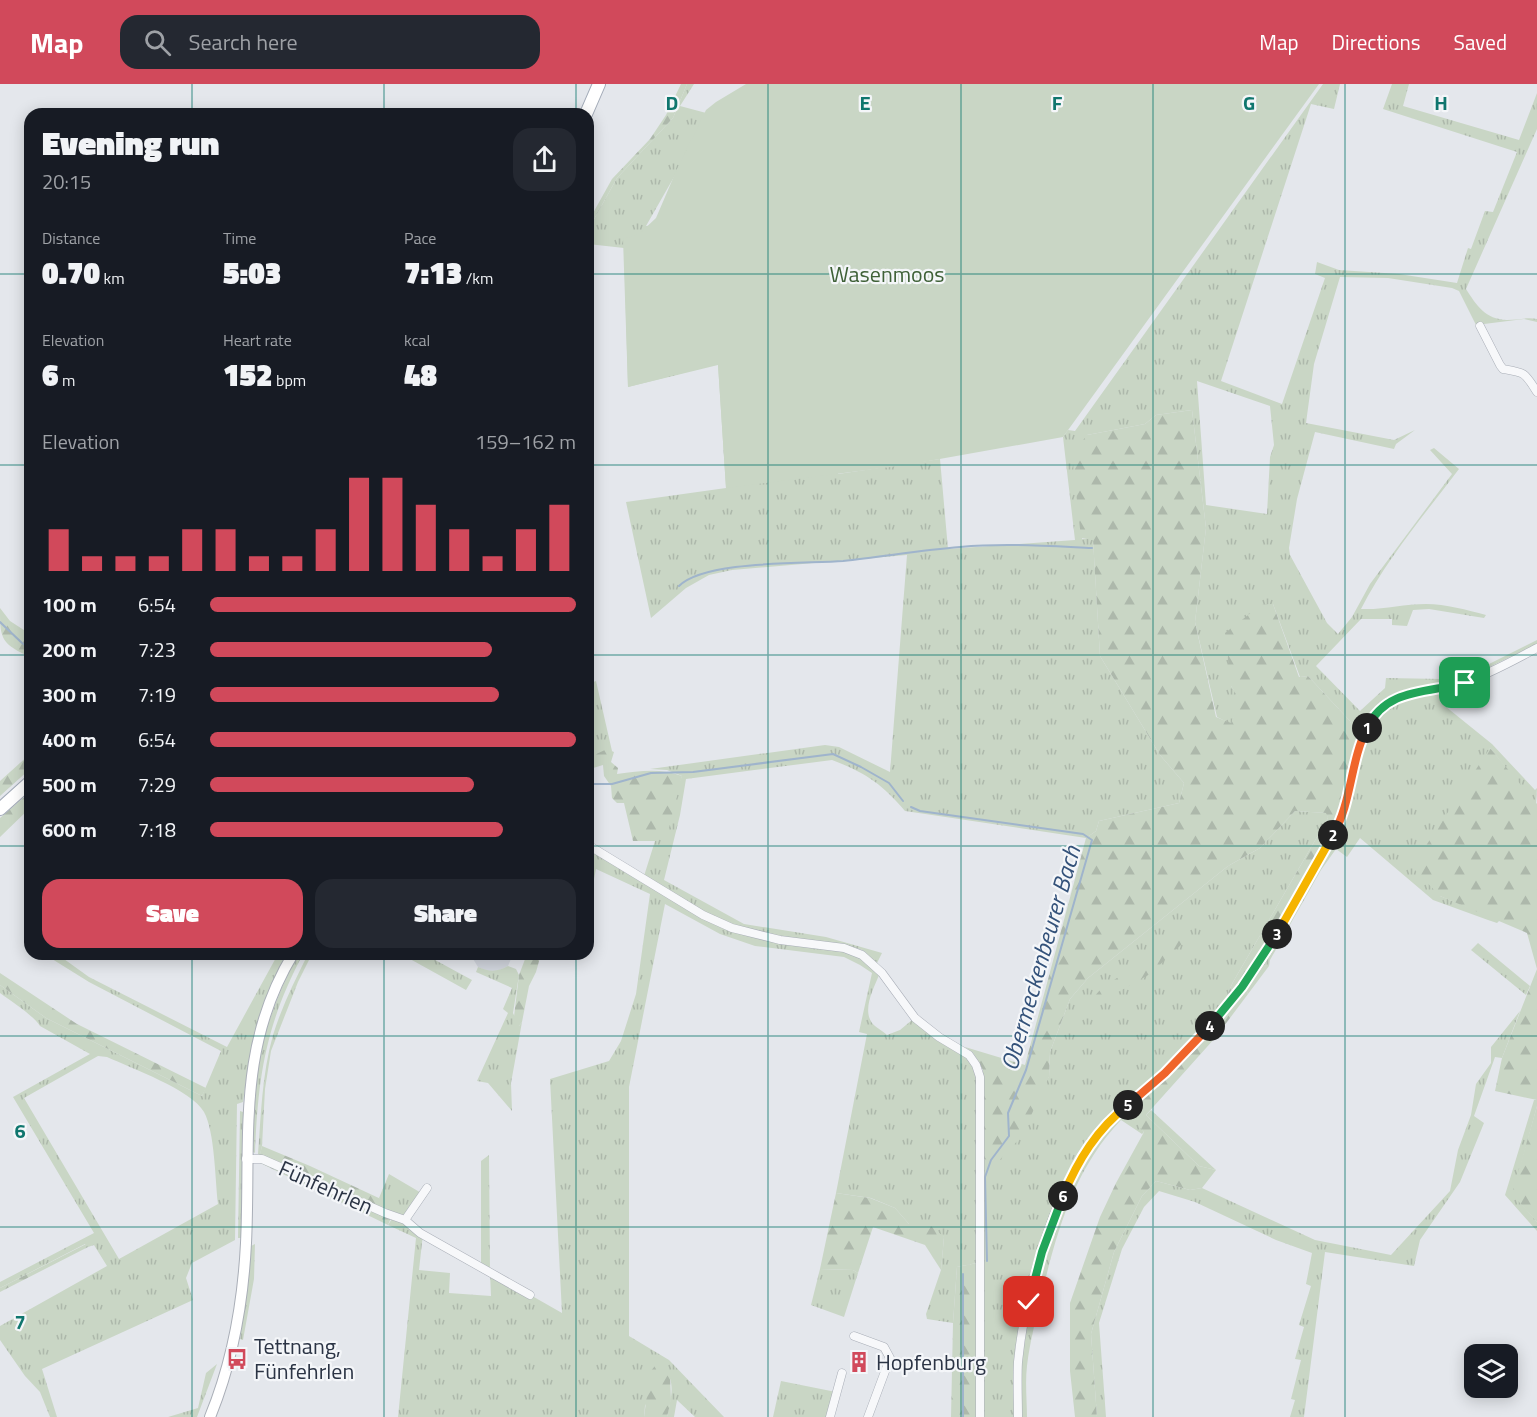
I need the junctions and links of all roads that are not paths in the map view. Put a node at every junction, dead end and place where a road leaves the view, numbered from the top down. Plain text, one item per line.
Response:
1 (599, 84) edge
2 (587, 108) edge
3 (1480, 326) dead end
4 (1537, 392) edge
5 (1537, 648) edge
6 (24, 787) edge
7 (0, 809) edge
8 (594, 849) edge
9 (290, 960) edge
10 (246, 1159) junction
11 (427, 1188) dead end
12 (405, 1220) junction
13 (530, 1295) dead end
14 (855, 1336) dead end
15 (842, 1373) dead end
16 (210, 1417) edge
17 (830, 1417) edge
18 (868, 1417) edge
19 (980, 1417) edge
20 (1018, 1417) edge

1 - 2 main road
3 - 4 street
5 - 20 street
6 - 7 main road
8 - 19 street
9 - 10 main road
10 - 12 street, Fünfehrlen
10 - 16 main road
11 - 12 street
12 - 13 street, Fünfehrlen
14 - 18 street
15 - 17 street

